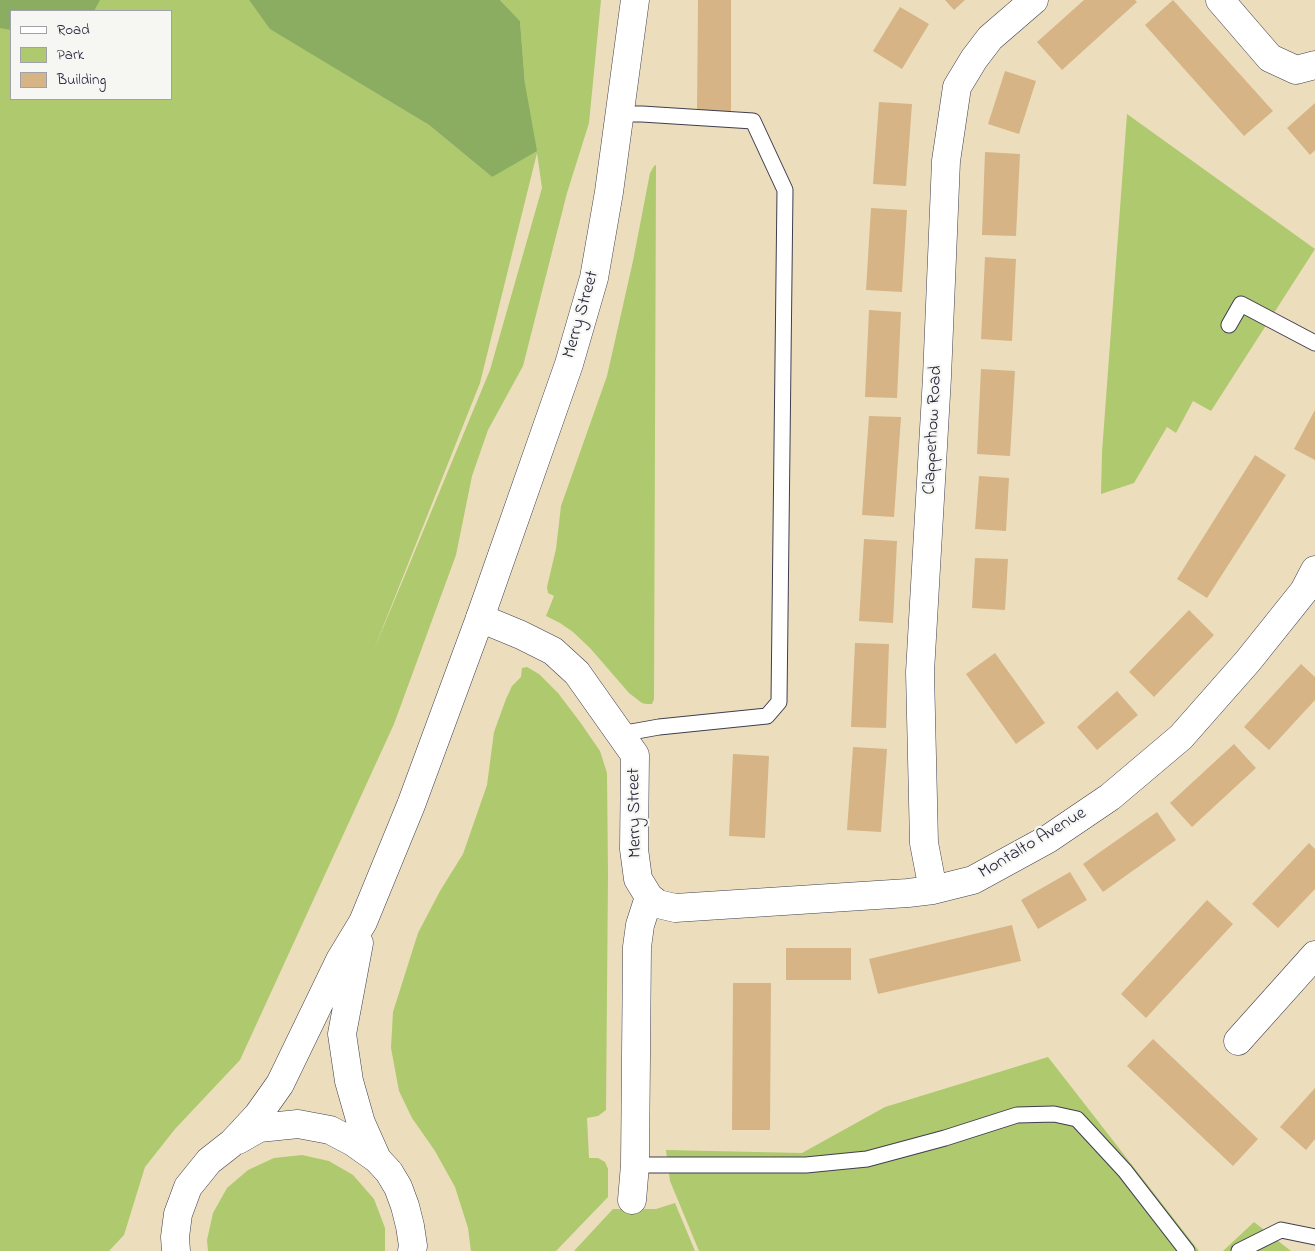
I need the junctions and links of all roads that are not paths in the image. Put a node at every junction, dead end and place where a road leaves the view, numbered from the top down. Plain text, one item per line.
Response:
1 (635, 0) edge
2 (1034, 0) edge
3 (1220, 0) edge
4 (1315, 65) edge
5 (620, 114) junction
6 (1229, 325) dead end
7 (1315, 343) edge
8 (1311, 587) edge
9 (480, 618) junction
10 (620, 734) junction
11 (933, 890) junction
12 (649, 897) junction
13 (362, 922) junction
14 (1315, 955) edge
15 (1238, 1041) dead end
16 (232, 1143) junction
17 (377, 1159) junction
18 (635, 1165) junction
19 (632, 1200) dead end
20 (1315, 1237) edge
21 (413, 1249) edge
22 (176, 1251) edge
23 (1187, 1251) edge
24 (1239, 1251) edge

1 - 5 street, Merry Street
2 - 11 street, Clapperhow Road
3 - 4 street
5 - 9 street, Merry Street
5 - 10 lane
6 - 7 lane
8 - 11 street, Montalto Avenue
9 - 10 street, Merry Street
9 - 13 street, Merry Street
10 - 12 street, Merry Street
11 - 12 street, Montalto Avenue
12 - 18 street
13 - 16 street
13 - 17 street
14 - 15 street
16 - 17 street
16 - 22 street
17 - 21 street
18 - 19 street
18 - 23 lane
20 - 24 lane

